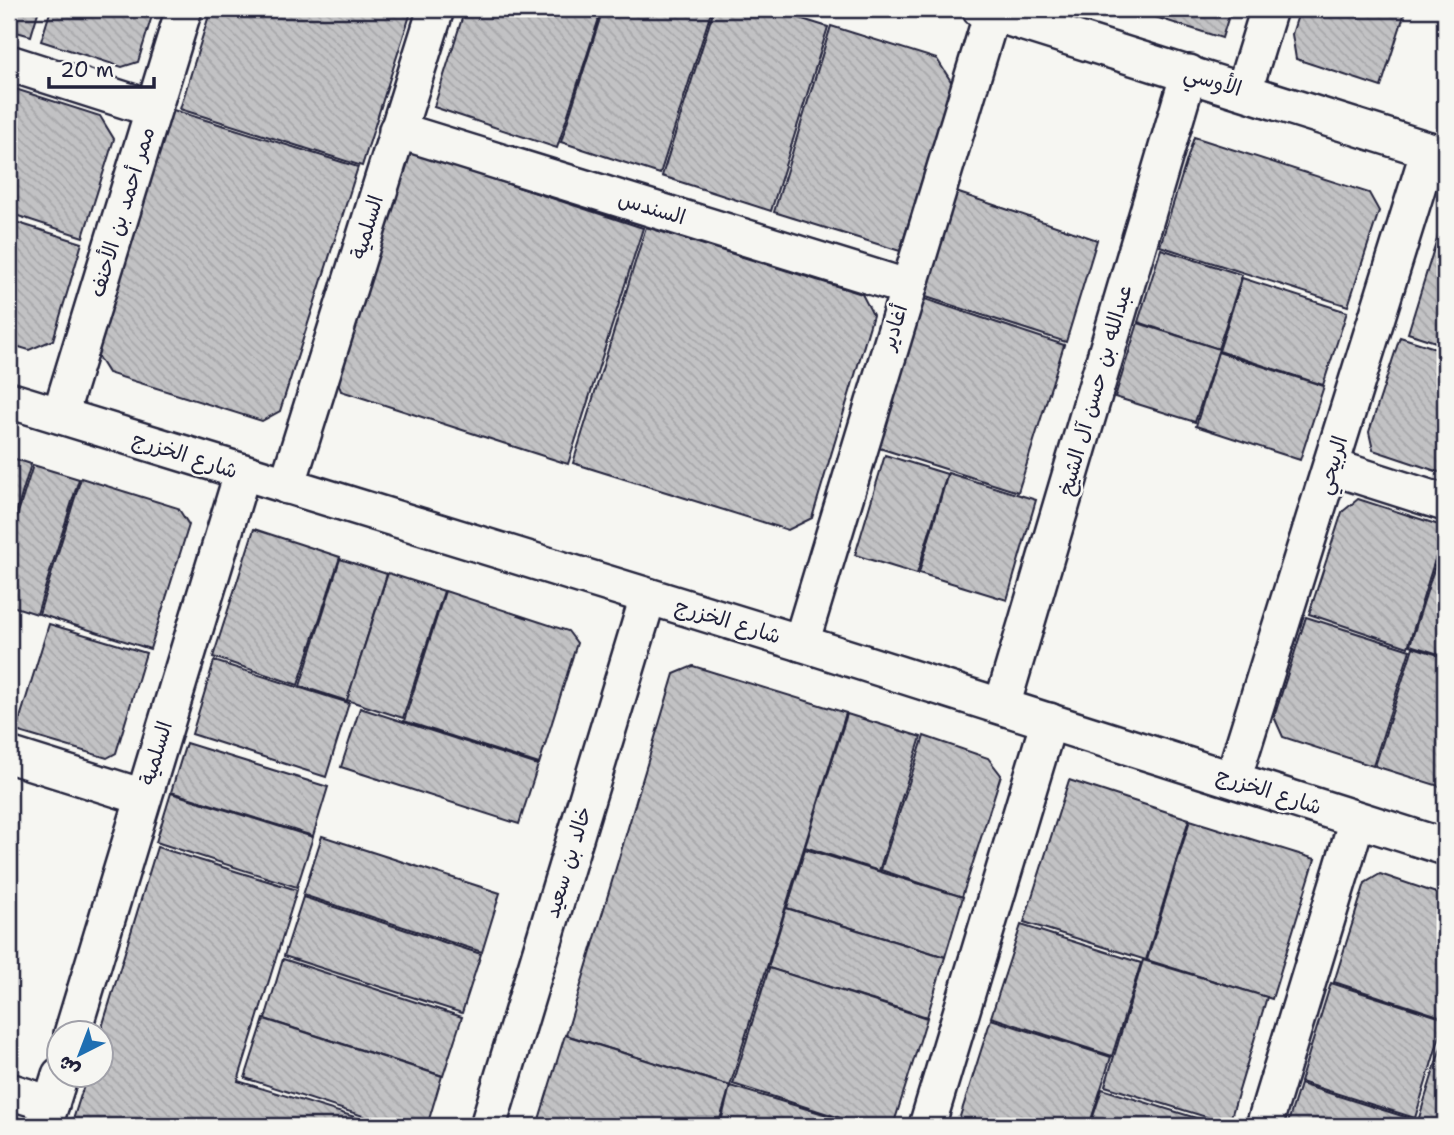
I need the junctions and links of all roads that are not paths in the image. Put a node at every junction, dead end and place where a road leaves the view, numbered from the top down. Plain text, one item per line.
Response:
1 (184, 9) edge
2 (436, 9) edge
3 (1269, 9) edge
4 (986, 11) edge
5 (9, 63) edge
6 (1189, 73) junction
7 (1244, 90) junction
8 (153, 109) junction
9 (397, 130) junction
10 (1437, 152) edge
11 (906, 287) junction
12 (9, 400) edge
13 (60, 415) junction
14 (1332, 467) junction
15 (242, 474) junction
16 (287, 486) junction
17 (1445, 503) edge
18 (648, 597) junction
19 (801, 643) junction
20 (1002, 706) junction
21 (1049, 721) junction
22 (9, 755) edge
23 (1233, 779) junction
24 (143, 797) junction
25 (1357, 820) junction
26 (1445, 847) edge
27 (76, 1020) edge
28 (9, 1091) edge
29 (51, 1102) edge
30 (488, 1126) edge
31 (927, 1126) edge
32 (1264, 1126) edge

1 - 8 street, ممر أحمد بن الأحنف
2 - 9 street, السلمية
3 - 7 street
4 - 6 street, الأوسي
4 - 11 street, أغادير
5 - 8 street
6 - 7 street, الأوسي
6 - 20 street, عبدالله بن حسن آل الشيخ
7 - 10 street, الأوسي
8 - 13 street, ممر أحمد بن الأحنف
9 - 11 street, السندس
9 - 16 street, السلمية
10 - 14 street, الربيحي
11 - 19 street, أغادير
12 - 13 street, شارع الخزرج
13 - 15 street, شارع الخزرج
14 - 17 street
14 - 23 street, الربيحي
15 - 16 street, شارع الخزرج
15 - 24 street, السلمية
16 - 18 street, شارع الخزرج
18 - 19 street, شارع الخزرج
18 - 30 street, خالد بن سعيد
19 - 20 street, شارع الخزرج
20 - 21 street, شارع الخزرج
21 - 23 street, شارع الخزرج
21 - 31 street
22 - 24 street
23 - 25 street, شارع الخزرج
24 - 27 street, السلمية
25 - 26 street, شارع الخزرج
25 - 32 street
28 - 29 street

